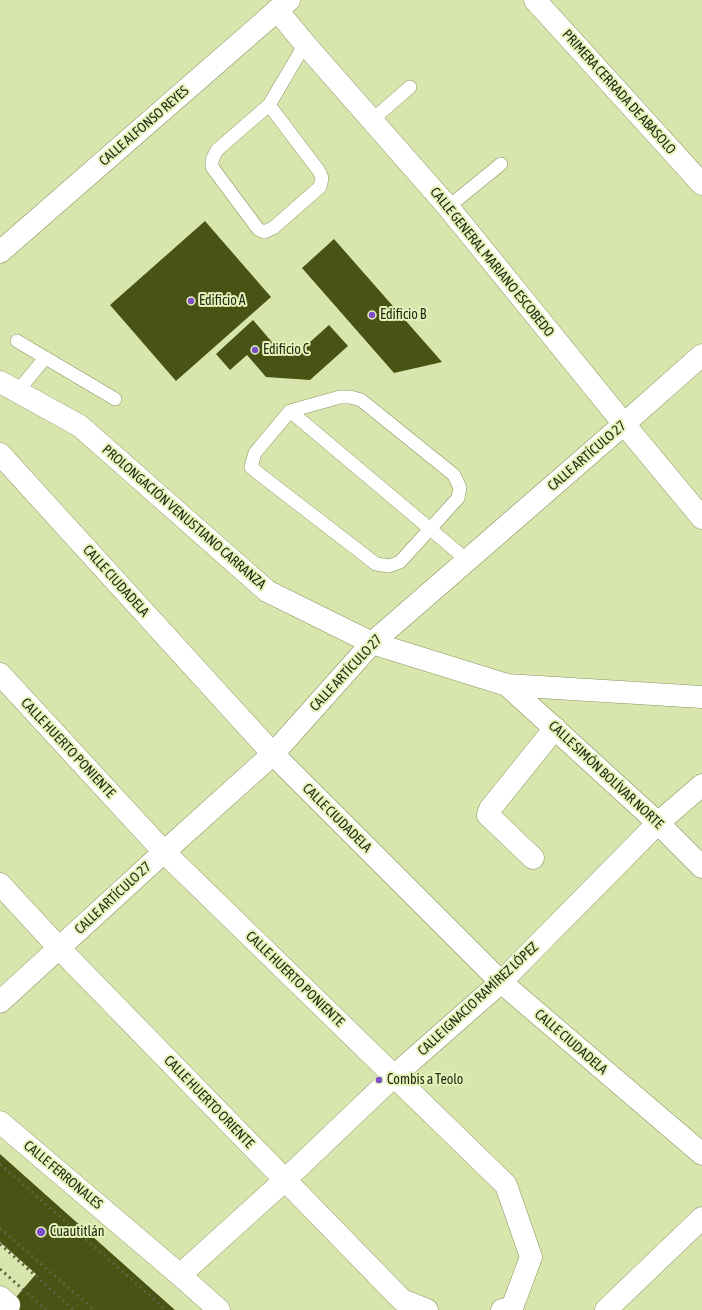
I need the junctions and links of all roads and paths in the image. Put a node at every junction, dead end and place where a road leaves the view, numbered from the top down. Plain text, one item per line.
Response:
1 (535, 0) edge
2 (278, 3) edge
3 (305, 44) junction
4 (410, 87) dead end
5 (269, 105) junction
6 (372, 120) junction
7 (501, 164) dead end
8 (702, 184) edge
9 (448, 207) junction
10 (0, 252) edge
11 (17, 341) dead end
12 (702, 354) edge
13 (45, 358) junction
14 (9, 387) edge
15 (115, 398) dead end
16 (290, 412) junction
17 (624, 424) junction
18 (0, 454) edge
19 (702, 518) edge
20 (430, 529) junction
21 (467, 560) junction
22 (372, 643) junction
23 (0, 674) edge
24 (507, 685) junction
25 (702, 697) edge
26 (555, 728) junction
27 (273, 754) junction
28 (702, 785) edge
29 (658, 823) junction
30 (164, 852) junction
31 (533, 858) dead end
32 (702, 867) edge
33 (0, 884) edge
34 (59, 948) junction
35 (501, 982) junction
36 (0, 1002) edge
37 (394, 1076) junction
38 (0, 1122) edge
39 (702, 1154) edge
40 (285, 1180) junction
41 (702, 1218) edge
42 (180, 1275) junction
43 (507, 1309) edge
44 (219, 1310) edge
45 (426, 1310) edge
46 (606, 1310) edge

1 - 8 street, PRIMERA CERRADA DE ABASOLO
2 - 3 street, CALLE GENERAL MARIANO ESCOBEDO
2 - 10 street, CALLE ALFONSO REYES
3 - 5 lane
3 - 6 street, CALLE GENERAL MARIANO ESCOBEDO
4 - 6 lane
5 - 5 lane
6 - 9 street, CALLE GENERAL MARIANO ESCOBEDO
7 - 9 lane
9 - 17 street, CALLE GENERAL MARIANO ESCOBEDO
11 - 13 lane
12 - 17 street, CALLE ARTÍCULO 27
13 - 14 lane
13 - 15 lane
14 - 22 street, PROLONGACIÓN VENUSTIANO CARRANZA
16 - 20 lane
16 - 20 lane
16 - 20 lane
17 - 19 street, CALLE GENERAL MARIANO ESCOBEDO
17 - 21 street, CALLE ARTÍCULO 27
18 - 27 street, CALLE CIUDADELA
20 - 21 lane
21 - 22 street, CALLE ARTÍCULO 27
22 - 24 street, PROLONGACIÓN VENUSTIANO CARRANZA
22 - 27 street, CALLE ARTÍCULO 27
23 - 30 street, CALLE HUERTO PONIENTE
24 - 25 street, PROLONGACIÓN VENUSTIANO CARRANZA
24 - 26 street, CALLE SIMÓN BOLÍVAR NORTE
26 - 29 street, CALLE SIMÓN BOLÍVAR NORTE
26 - 31 street
27 - 30 street, CALLE ARTÍCULO 27
27 - 35 street, CALLE CIUDADELA
28 - 29 street, CALLE IGNACIO RAMÍREZ LÓPEZ
29 - 32 street, CALLE SIMÓN BOLÍVAR NORTE
29 - 35 street, CALLE IGNACIO RAMÍREZ LÓPEZ
30 - 34 street, CALLE ARTÍCULO 27
30 - 37 street, CALLE HUERTO PONIENTE
33 - 34 street, CALLE HUERTO ORIENTE
34 - 36 street, CALLE ARTÍCULO 27
34 - 40 street, CALLE HUERTO ORIENTE
35 - 37 street, CALLE IGNACIO RAMÍREZ LÓPEZ
35 - 39 street, CALLE CIUDADELA
37 - 40 street, CALLE IGNACIO RAMÍREZ LÓPEZ
37 - 43 street, CALLE HUERTO PONIENTE
38 - 42 street, CALLE FERRONALES
40 - 42 street, CALLE IGNACIO RAMÍREZ LÓPEZ
40 - 45 street, CALLE HUERTO ORIENTE
41 - 46 street
42 - 44 street, CALLE FERRONALES

